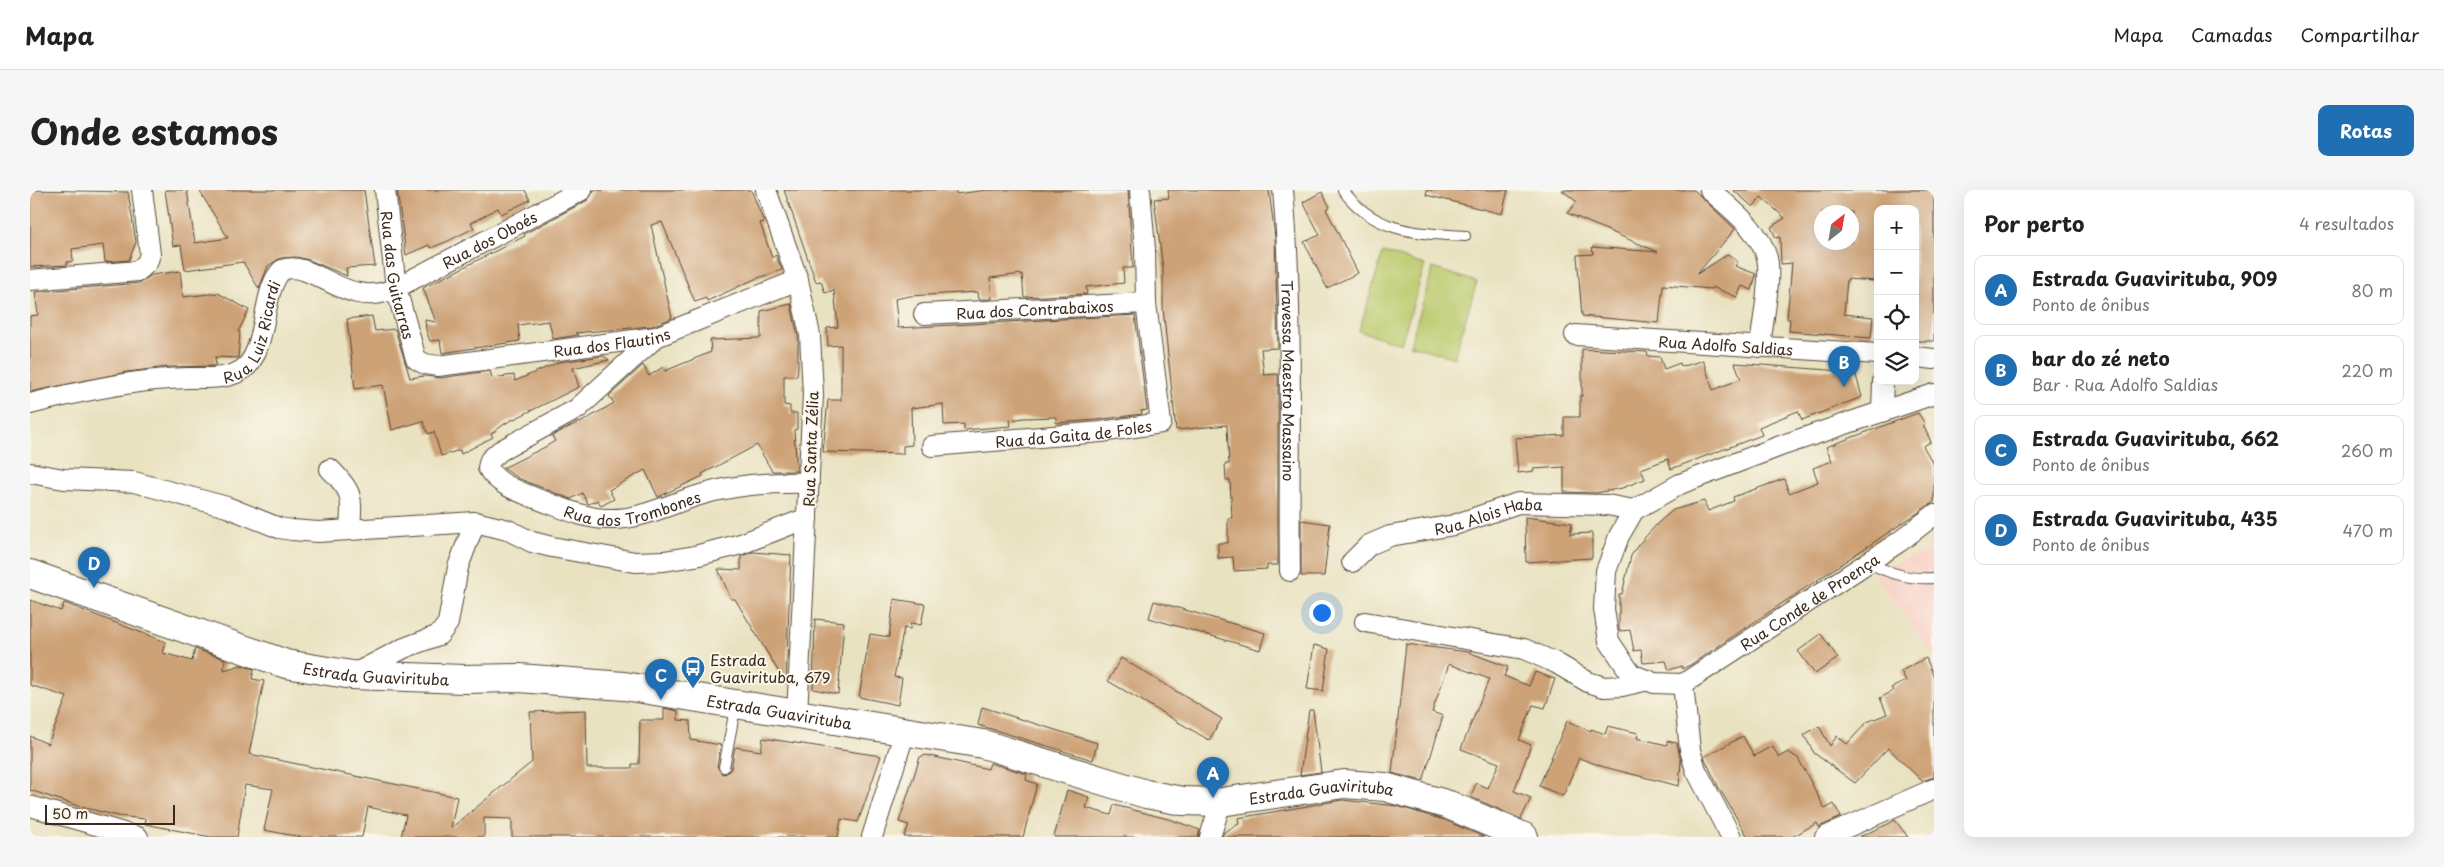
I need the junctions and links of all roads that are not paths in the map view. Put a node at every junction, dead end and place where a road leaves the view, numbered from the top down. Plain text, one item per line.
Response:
1 (142, 190) edge
2 (384, 190) edge
3 (582, 190) edge
4 (766, 190) edge
5 (1140, 190) edge
6 (1282, 190) edge
7 (1343, 190) edge
8 (1710, 190) edge
9 (1465, 236) dead end
10 (30, 280) edge
11 (798, 280) junction
12 (396, 288) junction
13 (1146, 303) junction
14 (924, 314) dead end
15 (1575, 335) dead end
16 (656, 338) junction
17 (1760, 347) junction
18 (1874, 355) edge
19 (1919, 357) edge
20 (416, 359) joint
21 (1934, 359) edge
22 (1883, 385) edge
23 (1934, 394) edge
24 (30, 404) edge
25 (1882, 412) junction
26 (932, 446) dead end
27 (330, 469) dead end
28 (30, 473) edge
29 (809, 483) junction
30 (1634, 510) junction
31 (1934, 515) edge
32 (807, 518) junction
33 (475, 522) junction
34 (350, 530) junction
35 (1352, 562) dead end
36 (1868, 562) junction
37 (1290, 571) dead end
38 (30, 574) edge
39 (1934, 578) edge
40 (1365, 622) dead end
41 (352, 675) junction
42 (1648, 680) junction
43 (1683, 684) junction
44 (736, 704) junction
45 (797, 716) junction
46 (905, 731) junction
47 (724, 767) dead end
48 (1934, 790) edge
49 (1221, 802) junction
50 (30, 806) edge
51 (138, 837) edge
52 (872, 837) edge
53 (1210, 837) edge
54 (1524, 837) edge
55 (1731, 837) edge
56 (1825, 837) edge

1 - 10 street
2 - 12 street, Rua das Guitarras
3 - 12 street, Rua dos Oboés
4 - 11 street, Rua Santa Zélia
5 - 13 street, Rua da Gaita de Foles
6 - 37 street, Travessa Maestro Massaino
7 - 9 lane
8 - 17 street
11 - 16 street, Rua dos Flautins
11 - 29 street, Rua Santa Zélia
12 - 20 street, Rua das Guitarras
12 - 24 street, Rua Luiz Ricardi
13 - 14 street, Rua dos Contrabaixos
13 - 26 street, Rua da Gaita de Foles
15 - 17 street, Rua Adolfo Saldias
16 - 20 street, Rua dos Flautins
16 - 29 street, Rua dos Trombones
17 - 18 street, Rua Adolfo Saldias
19 - 21 street
22 - 25 street
23 - 25 street
25 - 30 street
27 - 34 street
28 - 34 street
29 - 32 street, Rua Santa Zélia
30 - 35 street, Rua Alois Haba
30 - 42 street
31 - 36 street, Rua Conde de Proença
32 - 33 street
32 - 45 street, Rua Santa Zélia
33 - 34 street
33 - 41 street
36 - 39 lane
36 - 43 street, Rua Conde de Proença
38 - 41 street, Estrada Guavirituba
40 - 42 street
41 - 44 street, Estrada Guavirituba
42 - 43 street
43 - 55 street
44 - 45 street, Estrada Guavirituba
44 - 47 lane
45 - 46 street, Estrada Guavirituba
46 - 49 street, Estrada Guavirituba
46 - 52 street
48 - 56 street
49 - 53 street
49 - 54 street, Estrada Guavirituba
50 - 51 street

